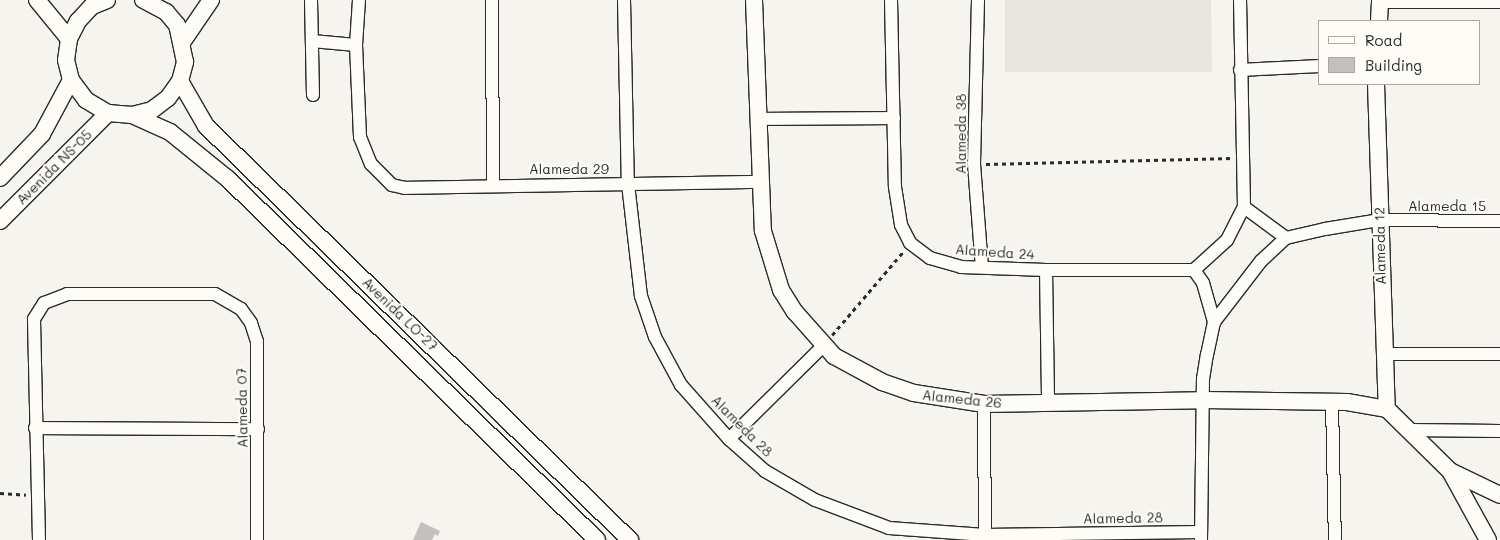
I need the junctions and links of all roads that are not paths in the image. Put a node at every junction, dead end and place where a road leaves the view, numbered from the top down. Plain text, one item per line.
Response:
1 (37, 0) edge
2 (211, 0) edge
3 (311, 0) edge
4 (359, 0) edge
5 (492, 0) edge
6 (624, 0) edge
7 (754, 0) edge
8 (891, 0) edge
9 (978, 0) edge
10 (1240, 0) edge
11 (99, 1) edge
12 (150, 1) edge
13 (1380, 1) edge
14 (1500, 2) edge
15 (1379, 20) edge
16 (69, 39) junction
17 (183, 41) junction
18 (312, 41) junction
19 (356, 45) junction
20 (1318, 66) edge
21 (1240, 70) junction
22 (71, 80) junction
23 (180, 82) junction
24 (1376, 85) edge
25 (313, 95) dead end
26 (108, 113) junction
27 (132, 115) junction
28 (758, 118) junction
29 (894, 118) junction
30 (0, 178) edge
31 (758, 182) junction
32 (493, 184) junction
33 (628, 184) junction
34 (1244, 207) junction
35 (1380, 220) junction
36 (0, 221) edge
37 (1500, 221) edge
38 (1286, 238) junction
39 (982, 267) junction
40 (1046, 270) junction
41 (1194, 270) junction
42 (1214, 322) junction
43 (823, 346) junction
44 (1383, 354) junction
45 (1500, 354) edge
46 (1202, 400) junction
47 (1332, 402) junction
48 (984, 404) junction
49 (1048, 404) junction
50 (1387, 409) junction
51 (35, 428) junction
52 (258, 429) junction
53 (1408, 430) junction
54 (1500, 431) edge
55 (729, 439) junction
56 (1450, 471) junction
57 (1500, 495) edge
58 (1201, 536) edge
59 (985, 537) edge
60 (39, 540) edge
61 (256, 540) edge
62 (596, 540) edge
63 (630, 540) edge
64 (1335, 540) edge
65 (1488, 540) edge

1 - 16 street
2 - 17 street
3 - 18 street
4 - 19 street
5 - 32 street
6 - 33 street, Alameda 28
7 - 28 street, Alameda 26
8 - 29 street
9 - 39 street, Alameda 38
10 - 21 street
11 - 16 street
12 - 17 street
13 - 14 street
13 - 15 street
16 - 22 street
17 - 23 street
18 - 19 street
18 - 25 street
19 - 32 street, Alameda 29
20 - 21 street
21 - 34 street
22 - 26 street
22 - 30 street
23 - 27 street
23 - 63 street, Avenida LO-27
24 - 35 street, Alameda 12
26 - 27 street
26 - 36 street, Avenida NS-05
27 - 62 street, Avenida LO-27
28 - 29 street
28 - 31 street, Alameda 26
29 - 39 street, Alameda 24
31 - 33 street, Alameda 29
31 - 43 street, Alameda 26
32 - 33 street, Alameda 29
33 - 55 street, Alameda 28
34 - 38 street
34 - 41 street
35 - 37 street, Alameda 15
35 - 38 street, Alameda 15
35 - 44 street, Alameda 12
38 - 42 street
39 - 40 street, Alameda 24
40 - 41 street, Alameda 24
40 - 49 street
41 - 42 street
42 - 46 street
43 - 48 street, Alameda 26
43 - 55 street
44 - 45 street
44 - 50 street, Alameda 12
46 - 47 street, Alameda 26
46 - 49 street, Alameda 26
46 - 58 street
47 - 50 street, Alameda 26
47 - 64 street
48 - 49 street, Alameda 26
48 - 59 street
50 - 53 street
51 - 52 street
51 - 52 street, Alameda 07
51 - 60 street
52 - 61 street, Alameda 07
53 - 54 street
53 - 56 street
55 - 59 street, Alameda 28
56 - 57 street
56 - 65 street
58 - 59 street, Alameda 28

